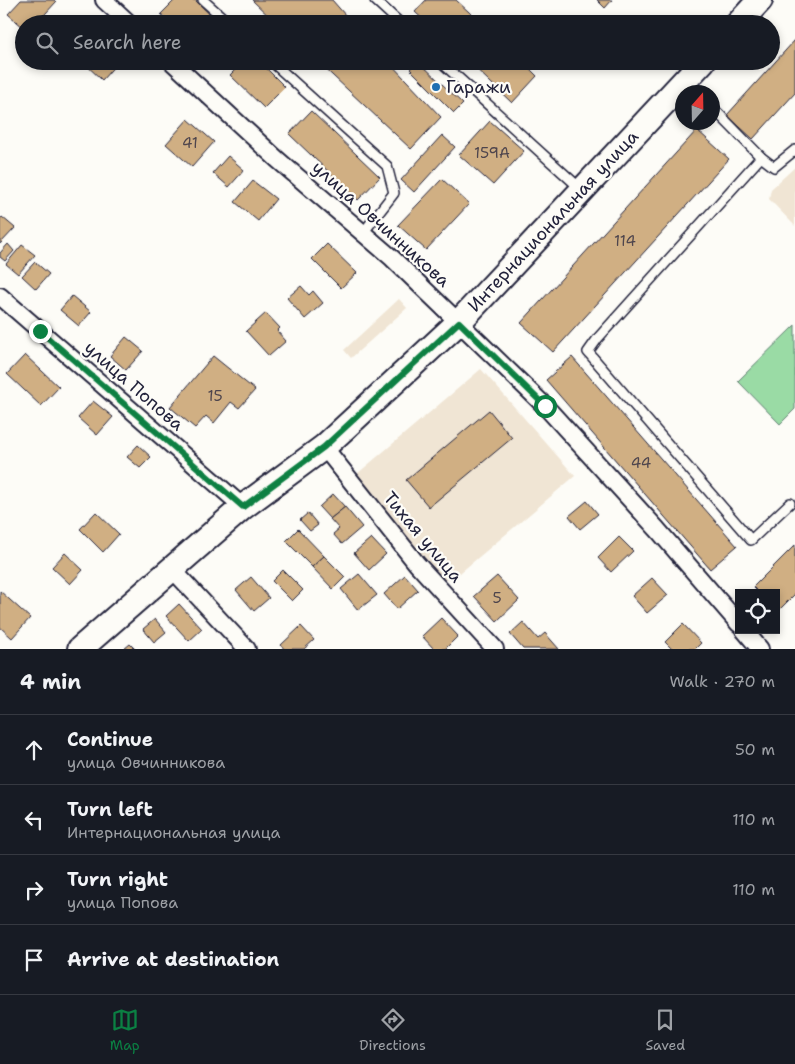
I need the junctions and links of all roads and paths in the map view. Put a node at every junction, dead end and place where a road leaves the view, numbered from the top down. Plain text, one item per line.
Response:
1 (104, 0) edge
2 (203, 0) edge
3 (376, 0) edge
4 (760, 0) edge
5 (120, 15) edge
6 (220, 15) edge
7 (391, 15) edge
8 (746, 15) edge
9 (181, 70) edge
10 (281, 70) edge
11 (450, 70) edge
12 (699, 70) edge
13 (692, 85) edge
14 (675, 102) edge
15 (720, 115) edge
16 (795, 150) edge
17 (760, 157) junction
18 (582, 190) junction
19 (363, 233) junction
20 (0, 296) edge
21 (459, 322) junction
22 (324, 447) junction
23 (790, 503) dead end
24 (243, 507) junction
25 (173, 570) junction
26 (735, 619) edge
27 (747, 634) edge
28 (80, 649) edge
29 (247, 649) edge
30 (495, 649) edge
31 (760, 649) edge

1 - 5 street
2 - 6 lane
3 - 7 lane
4 - 8 main road
9 - 19 street, улица Овчинникова
10 - 19 lane
11 - 18 lane
12 - 13 main road, Интернациональная улица
14 - 18 main road, Интернациональная улица
15 - 17 lane
16 - 17 lane
17 - 23 lane
18 - 21 main road, Интернациональная улица
19 - 21 street, улица Овчинникова
20 - 24 street, улица Попова
21 - 22 main road, Интернациональная улица
21 - 26 street, улица Овчинникова
22 - 24 main road, Интернациональная улица
22 - 30 street, Тихая улица
24 - 25 main road, Интернациональная улица
25 - 28 main road, Интернациональная улица
25 - 29 street
27 - 31 street

